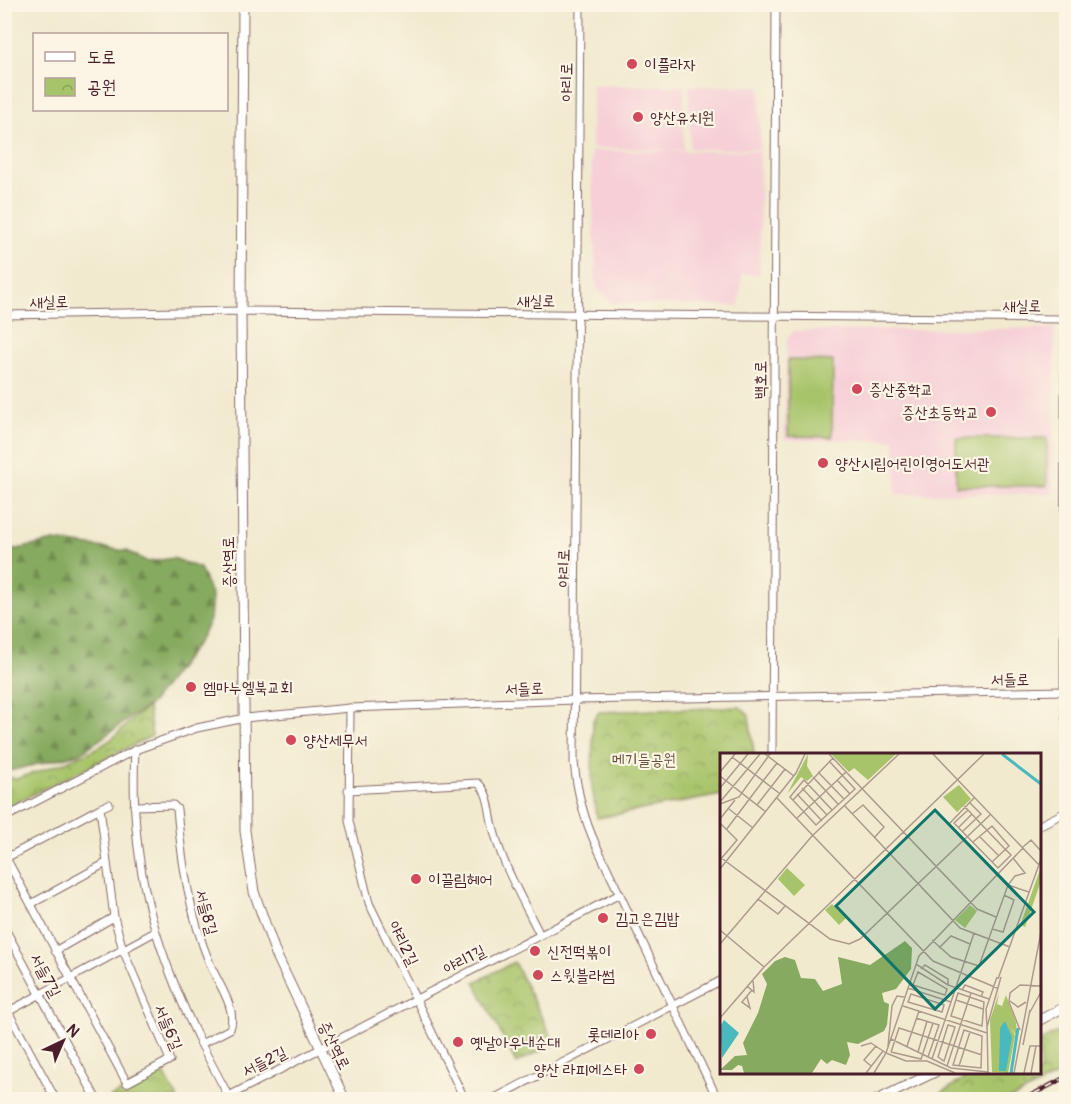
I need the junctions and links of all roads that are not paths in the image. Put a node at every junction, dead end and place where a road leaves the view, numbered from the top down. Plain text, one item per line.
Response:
1 (243, 4) edge
2 (580, 4) edge
3 (776, 4) edge
4 (1066, 160) edge
5 (241, 311) junction
6 (579, 314) junction
7 (4, 315) edge
8 (774, 316) junction
9 (1066, 319) edge
10 (1065, 691) edge
11 (771, 697) junction
12 (575, 700) junction
13 (350, 708) junction
14 (245, 718) junction
15 (1066, 720) edge
16 (135, 750) junction
17 (772, 753) edge
18 (348, 790) junction
19 (109, 804) dead end
20 (134, 806) junction
21 (100, 808) junction
22 (1066, 812) edge
23 (4, 818) edge
24 (1041, 824) edge
25 (106, 863) junction
26 (620, 894) junction
27 (31, 904) junction
28 (114, 917) junction
29 (4, 927) edge
30 (155, 932) junction
31 (540, 935) junction
32 (123, 950) junction
33 (56, 951) junction
34 (70, 978) junction
35 (720, 981) edge
36 (41, 994) junction
37 (416, 999) junction
38 (4, 1004) edge
39 (672, 1004) junction
40 (1066, 1006) edge
41 (7, 1013) edge
42 (1041, 1019) edge
43 (201, 1044) junction
44 (320, 1048) junction
45 (931, 1074) edge
46 (229, 1097) edge
47 (56, 1100) edge
48 (97, 1100) edge
49 (221, 1100) edge
50 (345, 1100) edge
51 (465, 1100) edge
52 (491, 1100) edge
53 (718, 1100) edge
54 (877, 1100) edge

1 - 5 street, 증산역로
2 - 6 street, 야리로
3 - 8 street, 백호로
4 - 9 street
5 - 6 street, 새실로
5 - 7 street, 새실로
5 - 14 street, 증산역로
6 - 8 street, 새실로
6 - 12 street, 야리로
8 - 9 street, 새실로
8 - 11 street, 백호로
9 - 10 street
10 - 11 street, 서들로
10 - 15 street
11 - 12 street, 서들로
11 - 17 street, 백호로
12 - 13 street, 서들로
12 - 26 street, 야리로
13 - 14 street, 서들로
13 - 18 street, 야리2길
14 - 16 street, 서들로
14 - 44 street, 증산역로
16 - 20 street
16 - 23 street, 서들로
18 - 31 street
18 - 37 street, 야리2길
19 - 21 street, 서들6길
20 - 30 street
20 - 43 street, 서들8길
21 - 25 street, 서들6길
21 - 27 street, 서들6길
22 - 24 street
25 - 27 street
25 - 28 street, 서들6길
26 - 31 street, 야리1길
26 - 39 street, 야리로
27 - 33 street, 서들6길
28 - 32 street, 서들6길
28 - 33 street
29 - 36 street, 서들7길
30 - 32 street
30 - 43 street
31 - 37 street, 야리1길
32 - 34 street
32 - 34 street, 서들6길
33 - 34 street, 서들6길
34 - 36 street
35 - 39 street
36 - 41 street
36 - 48 street, 서들7길
37 - 44 street, 야리1길
37 - 51 street, 야리2길
38 - 41 street
39 - 52 street
39 - 53 street, 야리로
40 - 42 street
41 - 47 street
43 - 46 street
44 - 46 street, 서들2길
44 - 50 street, 증산역로
45 - 54 street
46 - 49 street, 서들2길

